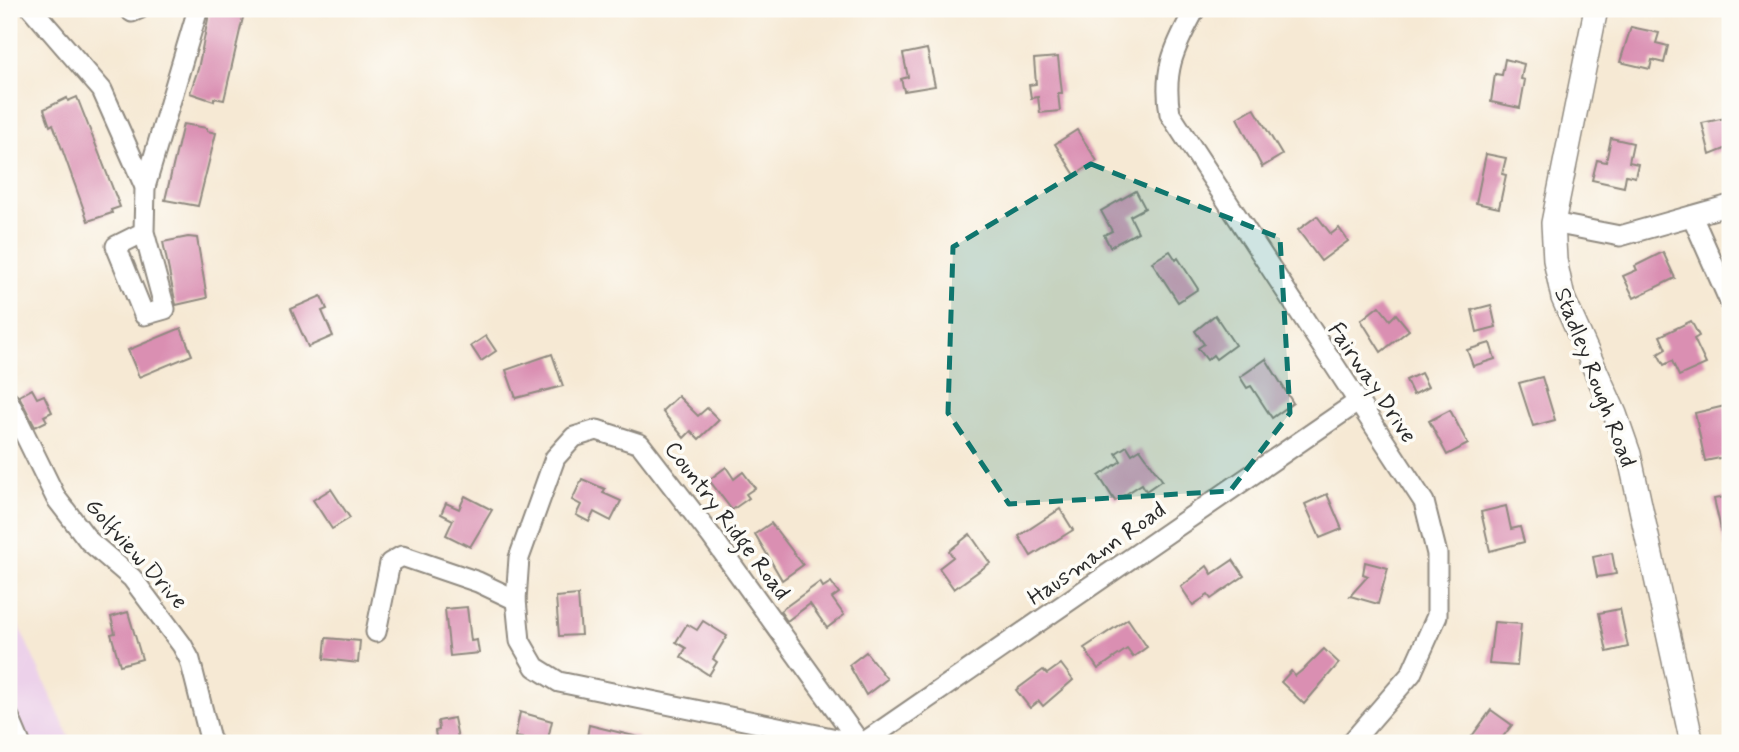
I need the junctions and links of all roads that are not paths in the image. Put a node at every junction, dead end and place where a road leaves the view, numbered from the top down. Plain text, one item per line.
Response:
1 (32, 9) edge
2 (198, 9) edge
3 (1192, 9) edge
4 (1596, 9) edge
5 (145, 187) junction
6 (1730, 205) edge
7 (1692, 216) junction
8 (1553, 223) junction
9 (144, 232) dead end
10 (1730, 302) edge
11 (9, 402) edge
12 (1356, 403) junction
13 (516, 600) junction
14 (376, 632) dead end
15 (211, 743) edge
16 (860, 743) edge
17 (1351, 743) edge
18 (1692, 743) edge

1 - 5 street
2 - 5 street
3 - 12 street, Fairway Drive
4 - 8 main road, Stadley Rough Road
5 - 9 street
6 - 7 street
7 - 8 street
7 - 10 street
8 - 18 main road, Stadley Rough Road
11 - 15 street, Golfview Drive
12 - 16 street, Hausmann Road
12 - 17 street, Fairway Drive
13 - 14 street
13 - 16 street, Country Ridge Road
13 - 16 street, Country Ridge Road

